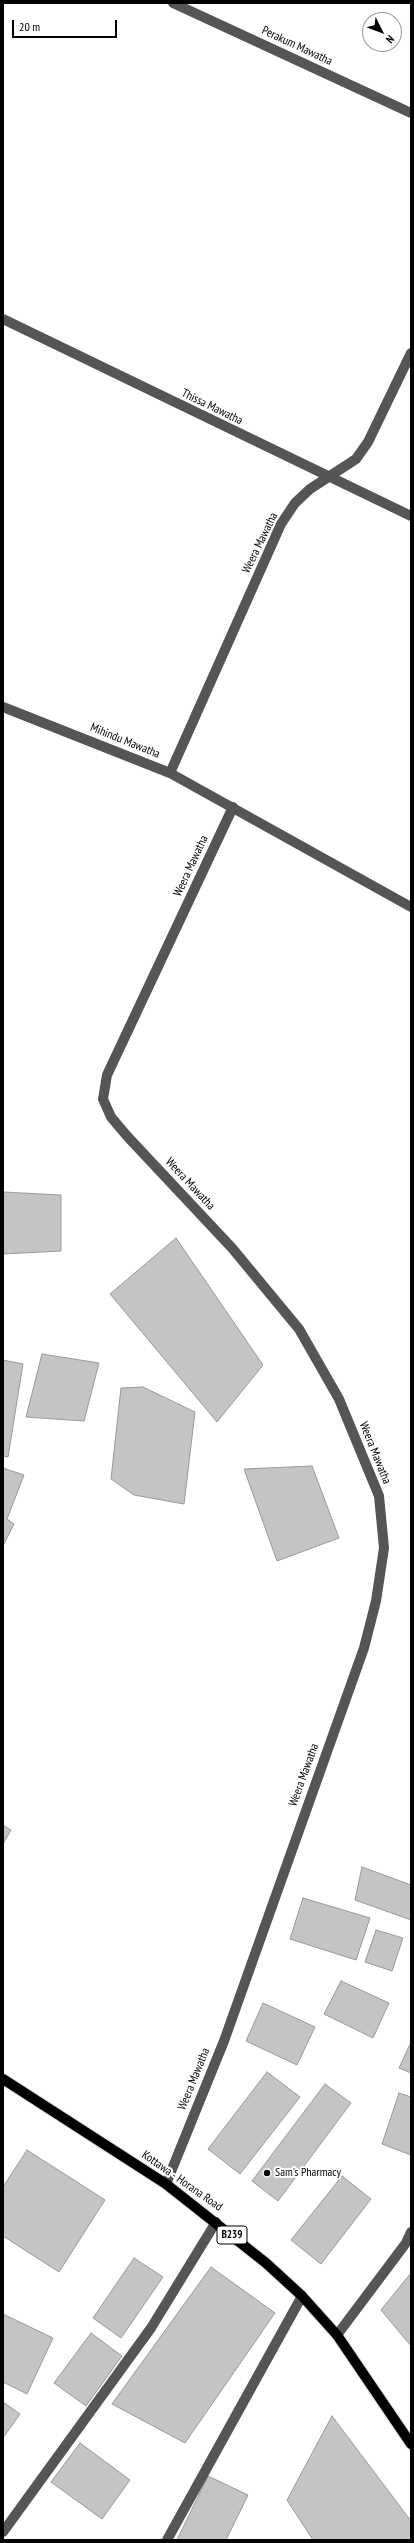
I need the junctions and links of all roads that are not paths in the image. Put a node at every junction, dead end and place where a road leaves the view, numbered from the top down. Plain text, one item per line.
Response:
1 (173, 3) edge
2 (411, 113) edge
3 (3, 319) edge
4 (411, 353) edge
5 (328, 477) junction
6 (411, 516) edge
7 (3, 707) edge
8 (170, 772) junction
9 (233, 807) junction
10 (411, 907) edge
11 (3, 2079) edge
12 (166, 2184) junction
13 (216, 2222) junction
14 (411, 2232) edge
15 (302, 2296) junction
16 (337, 2335) junction
17 (411, 2444) edge
18 (3, 2532) edge
19 (167, 2540) edge

1 - 2 street, Perakum Mawatha
3 - 5 street, Thissa Mawatha
4 - 5 street, Weera Mawatha
5 - 6 street, Thissa Mawatha
5 - 8 street, Weera Mawatha
7 - 8 street, Mihindu Mawatha
8 - 9 street, Mihindu Mawatha
9 - 10 street, Mihindu Mawatha
9 - 12 street, Weera Mawatha
11 - 12 main road, Kottawa - Horana Road / B239
12 - 13 main road, Kottawa - Horana Road / B239
13 - 15 main road, Kottawa - Horana Road / B239
13 - 18 street
14 - 16 street
15 - 16 main road, Kottawa - Horana Road / B239
15 - 19 street
16 - 17 main road, Kottawa - Horana Road / B239

